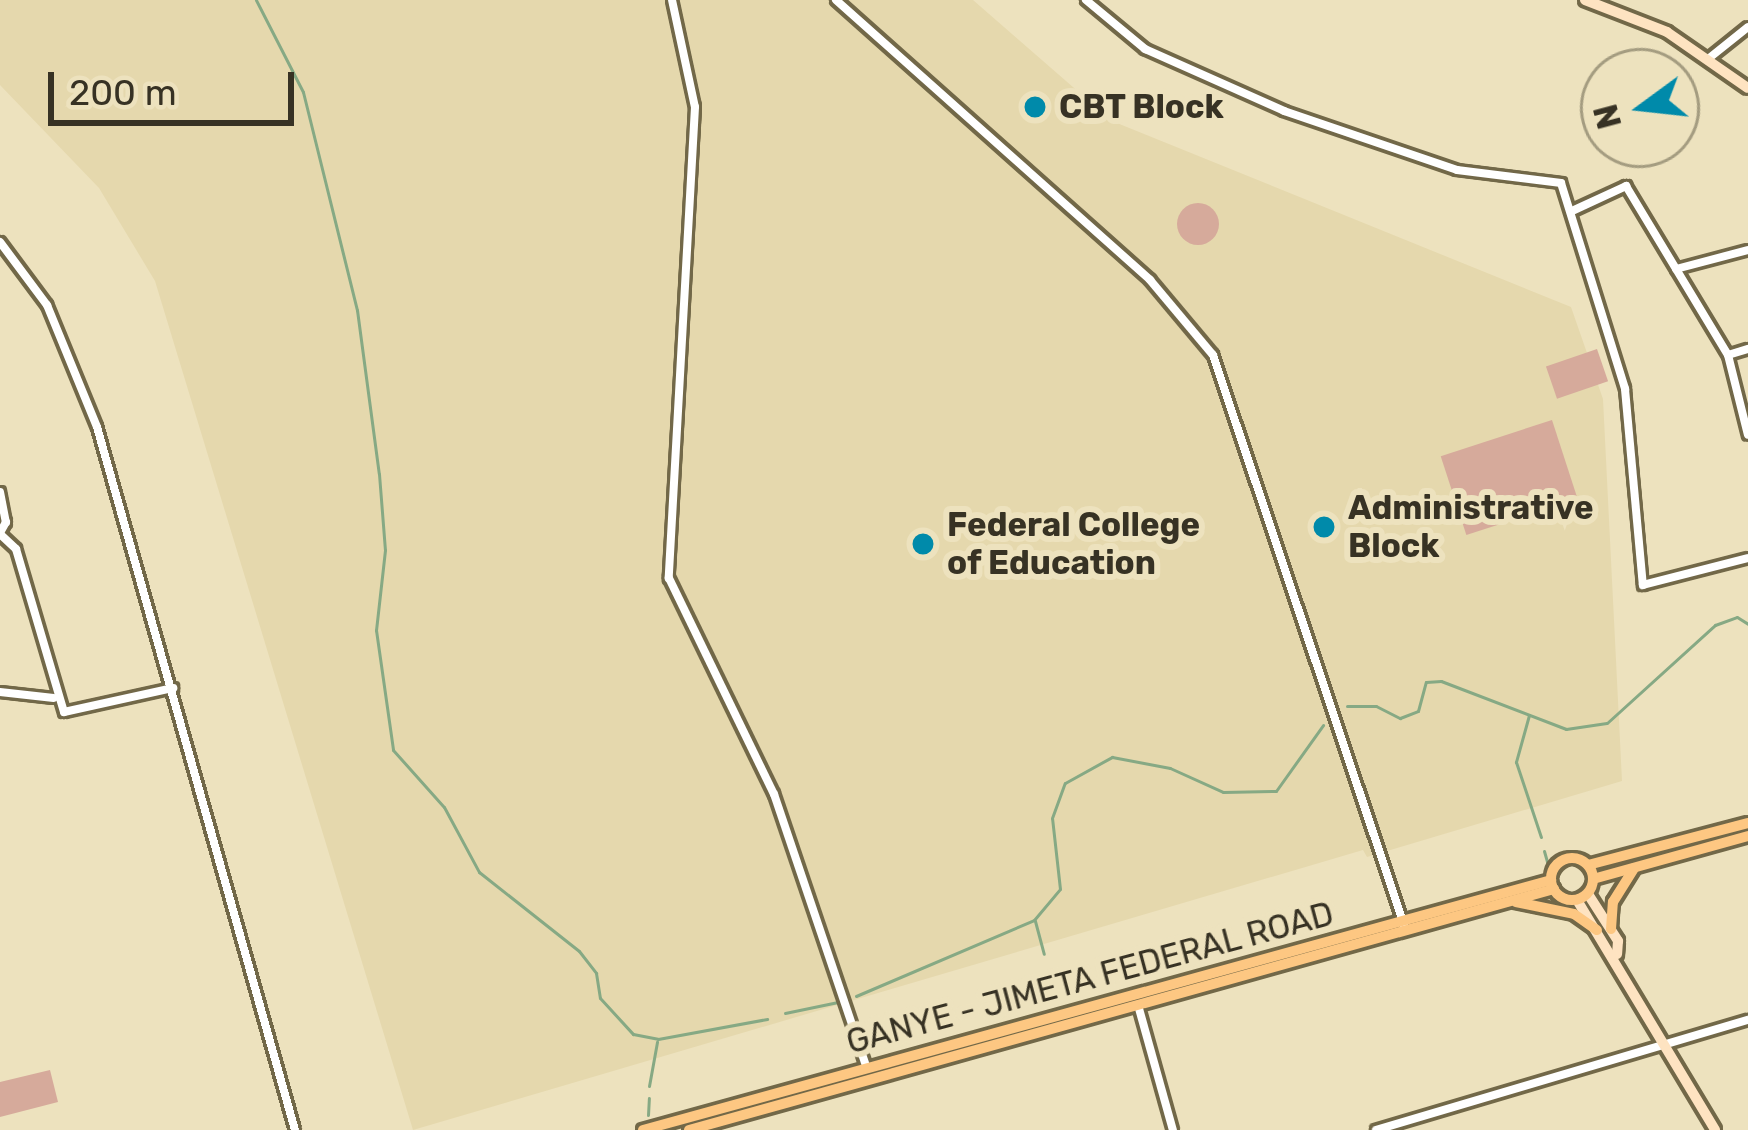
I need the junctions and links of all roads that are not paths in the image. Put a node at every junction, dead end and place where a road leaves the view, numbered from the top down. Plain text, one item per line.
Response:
1 (671, 0) edge
2 (836, 0) edge
3 (1086, 0) edge
4 (1585, 0) edge
5 (1748, 28) edge
6 (1708, 59) junction
7 (1748, 88) edge
8 (1572, 211) junction
9 (0, 242) edge
10 (1748, 250) edge
11 (1676, 269) junction
12 (1748, 349) edge
13 (1728, 356) junction
14 (1748, 435) edge
15 (0, 492) edge
16 (0, 533) edge
17 (1748, 558) edge
18 (172, 688) junction
19 (0, 692) edge
20 (55, 699) junction
21 (1748, 823) edge
22 (1748, 836) edge
23 (1588, 865) junction
24 (1634, 868) junction
25 (1593, 879) junction
26 (1552, 885) junction
27 (1583, 897) junction
28 (1512, 902) junction
29 (1404, 926) junction
30 (1604, 930) junction
31 (1138, 1005) junction
32 (1748, 1020) edge
33 (1661, 1043) junction
34 (867, 1068) junction
35 (735, 1118) edge
36 (1396, 1128) edge
37 (296, 1130) edge
38 (644, 1130) edge
39 (689, 1130) edge
40 (1173, 1130) edge
41 (1376, 1130) edge
42 (1715, 1130) edge

1 - 34 street
2 - 29 street
3 - 8 street
4 - 6 main road
5 - 6 street
6 - 7 main road
8 - 11 street
8 - 17 street
9 - 18 street
10 - 11 street
11 - 13 street
12 - 13 street
13 - 14 street
15 - 16 street
16 - 20 street
18 - 20 street
18 - 37 street
19 - 20 street
21 - 23 main road
22 - 24 main road
23 - 25 main road
23 - 26 main road
24 - 25 main road
24 - 30 main road
25 - 27 main road
26 - 27 main road
26 - 28 main road, GANYE - JIMETA FEDERAL ROAD
26 - 29 main road, GANYE - JIMETA FEDERAL ROAD
27 - 30 main road
28 - 29 main road, GANYE - JIMETA FEDERAL ROAD
28 - 30 main road
29 - 31 main road, GANYE - JIMETA FEDERAL ROAD
29 - 34 main road, GANYE - JIMETA FEDERAL ROAD
30 - 33 main road
31 - 35 main road, GANYE - JIMETA FEDERAL ROAD
31 - 40 street
32 - 33 street
33 - 36 street
33 - 42 main road
34 - 35 main road, GANYE - JIMETA FEDERAL ROAD
35 - 38 main road, GANYE - JIMETA FEDERAL ROAD
35 - 39 main road, GANYE - JIMETA FEDERAL ROAD
36 - 41 street

